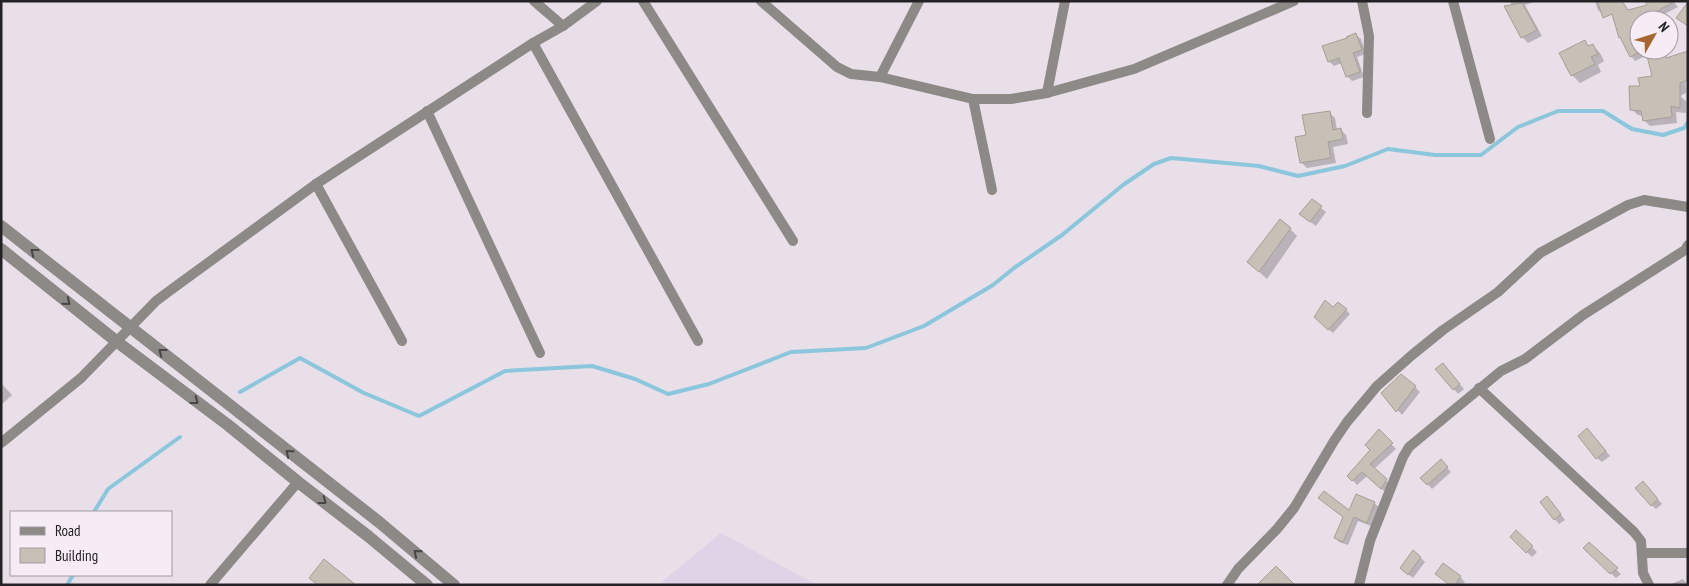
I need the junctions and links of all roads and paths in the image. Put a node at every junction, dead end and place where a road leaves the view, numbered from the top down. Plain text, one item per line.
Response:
1 (534, 1) edge
2 (597, 1) edge
3 (643, 1) edge
4 (761, 1) edge
5 (920, 1) edge
6 (1065, 1) edge
7 (1294, 1) edge
8 (1362, 1) edge
9 (1453, 1) edge
10 (563, 26) junction
11 (533, 43) junction
12 (880, 77) junction
13 (1047, 93) junction
14 (973, 99) junction
15 (427, 111) junction
16 (1367, 113) dead end
17 (1490, 139) dead end
18 (316, 184) junction
19 (992, 190) dead end
20 (1688, 207) edge
21 (1, 226) edge
22 (793, 241) dead end
23 (1688, 245) edge
24 (1, 249) edge
25 (129, 327) junction
26 (116, 341) junction
27 (402, 341) dead end
28 (698, 341) dead end
29 (540, 353) dead end
30 (1479, 388) junction
31 (1, 443) edge
32 (298, 482) junction
33 (1642, 553) junction
34 (1688, 553) edge
35 (210, 585) edge
36 (427, 585) edge
37 (454, 585) edge
38 (1227, 585) edge
39 (1358, 585) edge
40 (1649, 585) edge

1 - 10 street
2 - 10 street
3 - 22 street
4 - 12 street
5 - 12 street
6 - 13 street
7 - 13 street
8 - 16 street
9 - 17 street
10 - 11 street
11 - 15 street
11 - 28 street
12 - 14 street
13 - 14 street
14 - 19 street
15 - 18 street
15 - 29 street
18 - 25 street
18 - 27 street
20 - 38 street
25 -> 21 street
23 - 30 street
24 -> 26 street
25 - 26 street
37 -> 25 street
26 - 31 street
26 -> 32 street
30 - 33 street
30 - 39 street
32 - 35 street
32 -> 36 street
33 - 34 street
33 - 40 street

